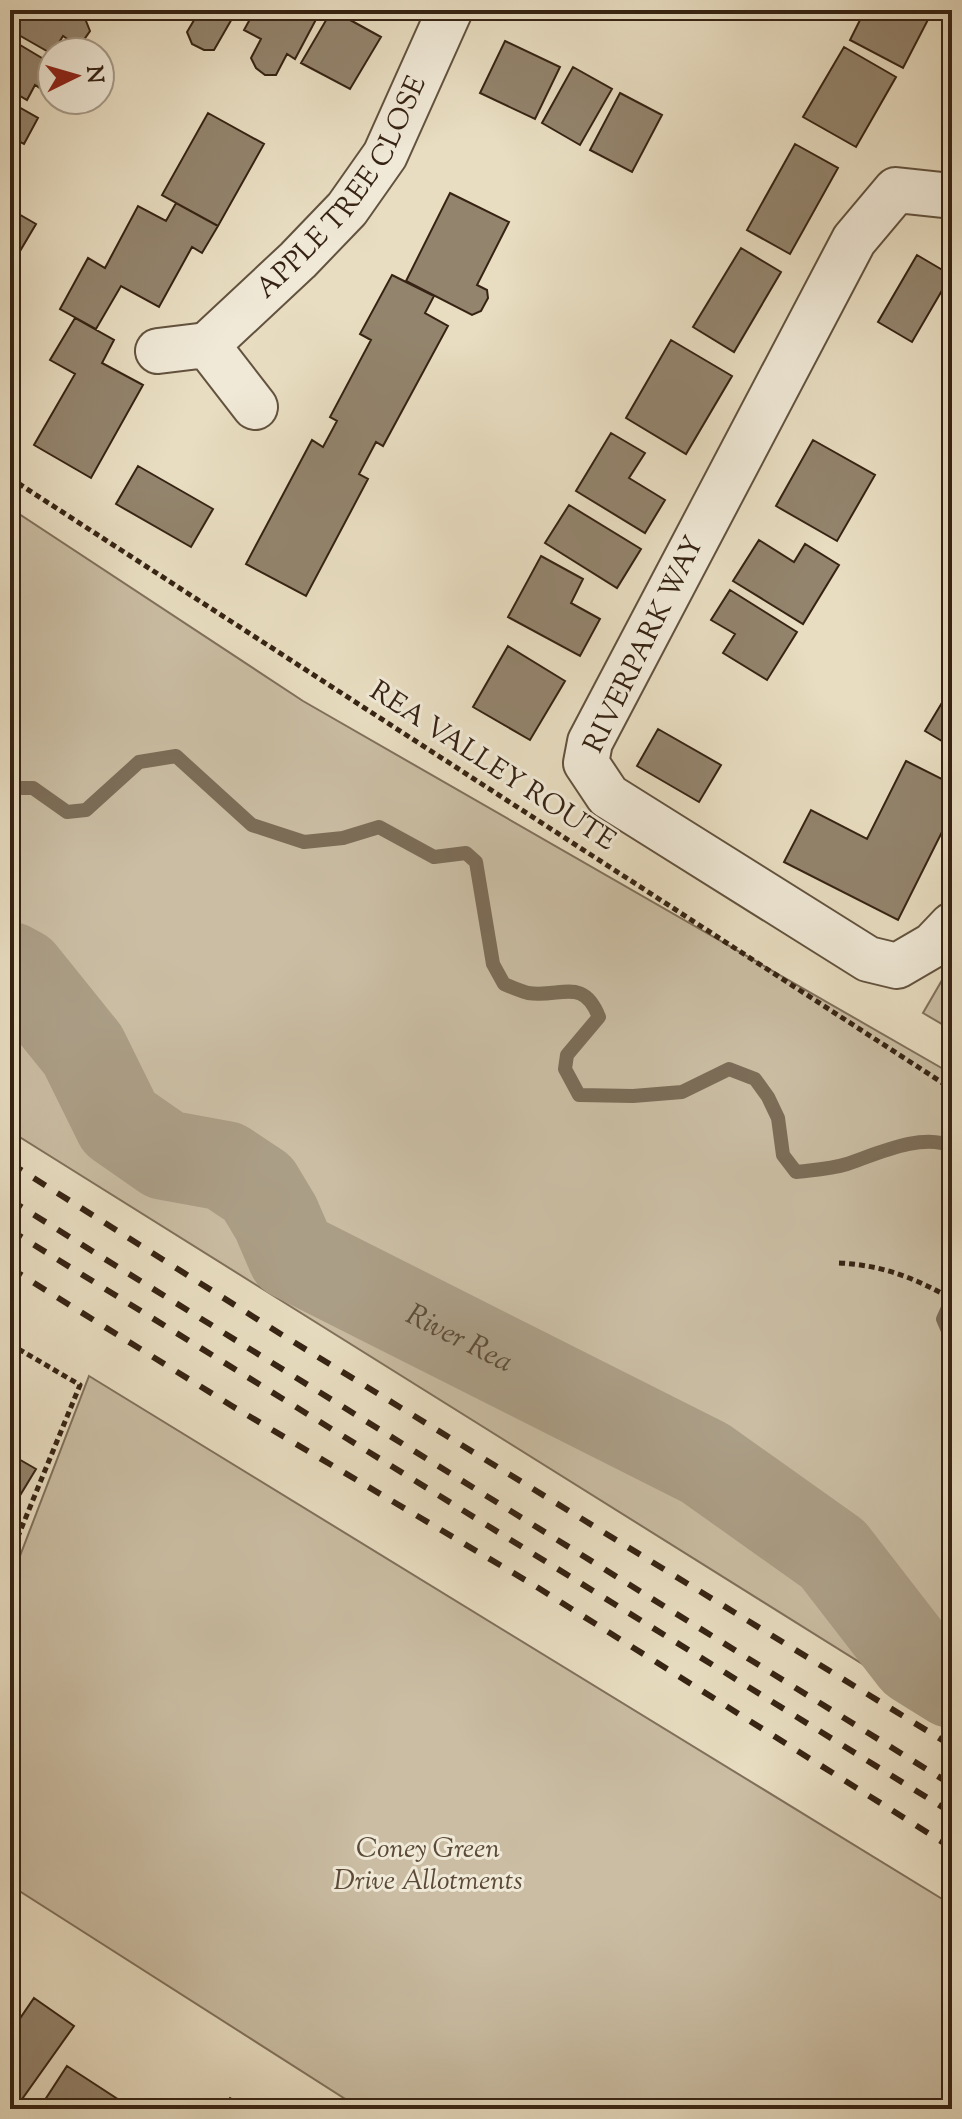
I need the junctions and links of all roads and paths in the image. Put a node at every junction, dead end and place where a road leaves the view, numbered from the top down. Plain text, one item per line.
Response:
1 (450, 10) edge
2 (952, 196) edge
3 (207, 345) junction
4 (158, 351) dead end
5 (255, 407) dead end
6 (10, 478) edge
7 (952, 925) edge
8 (952, 1089) edge
9 (839, 1263) dead end
10 (952, 1299) edge
11 (10, 1344) edge
12 (11, 1555) edge
13 (20, 1557) dead end

1 - 3 street, APPLE TREE CLOSE
2 - 7 street, RIVERPARK WAY
3 - 4 street
3 - 5 street
6 - 8 path, REA VALLEY ROUTE
9 - 10 path
11 - 12 path
12 - 13 path

